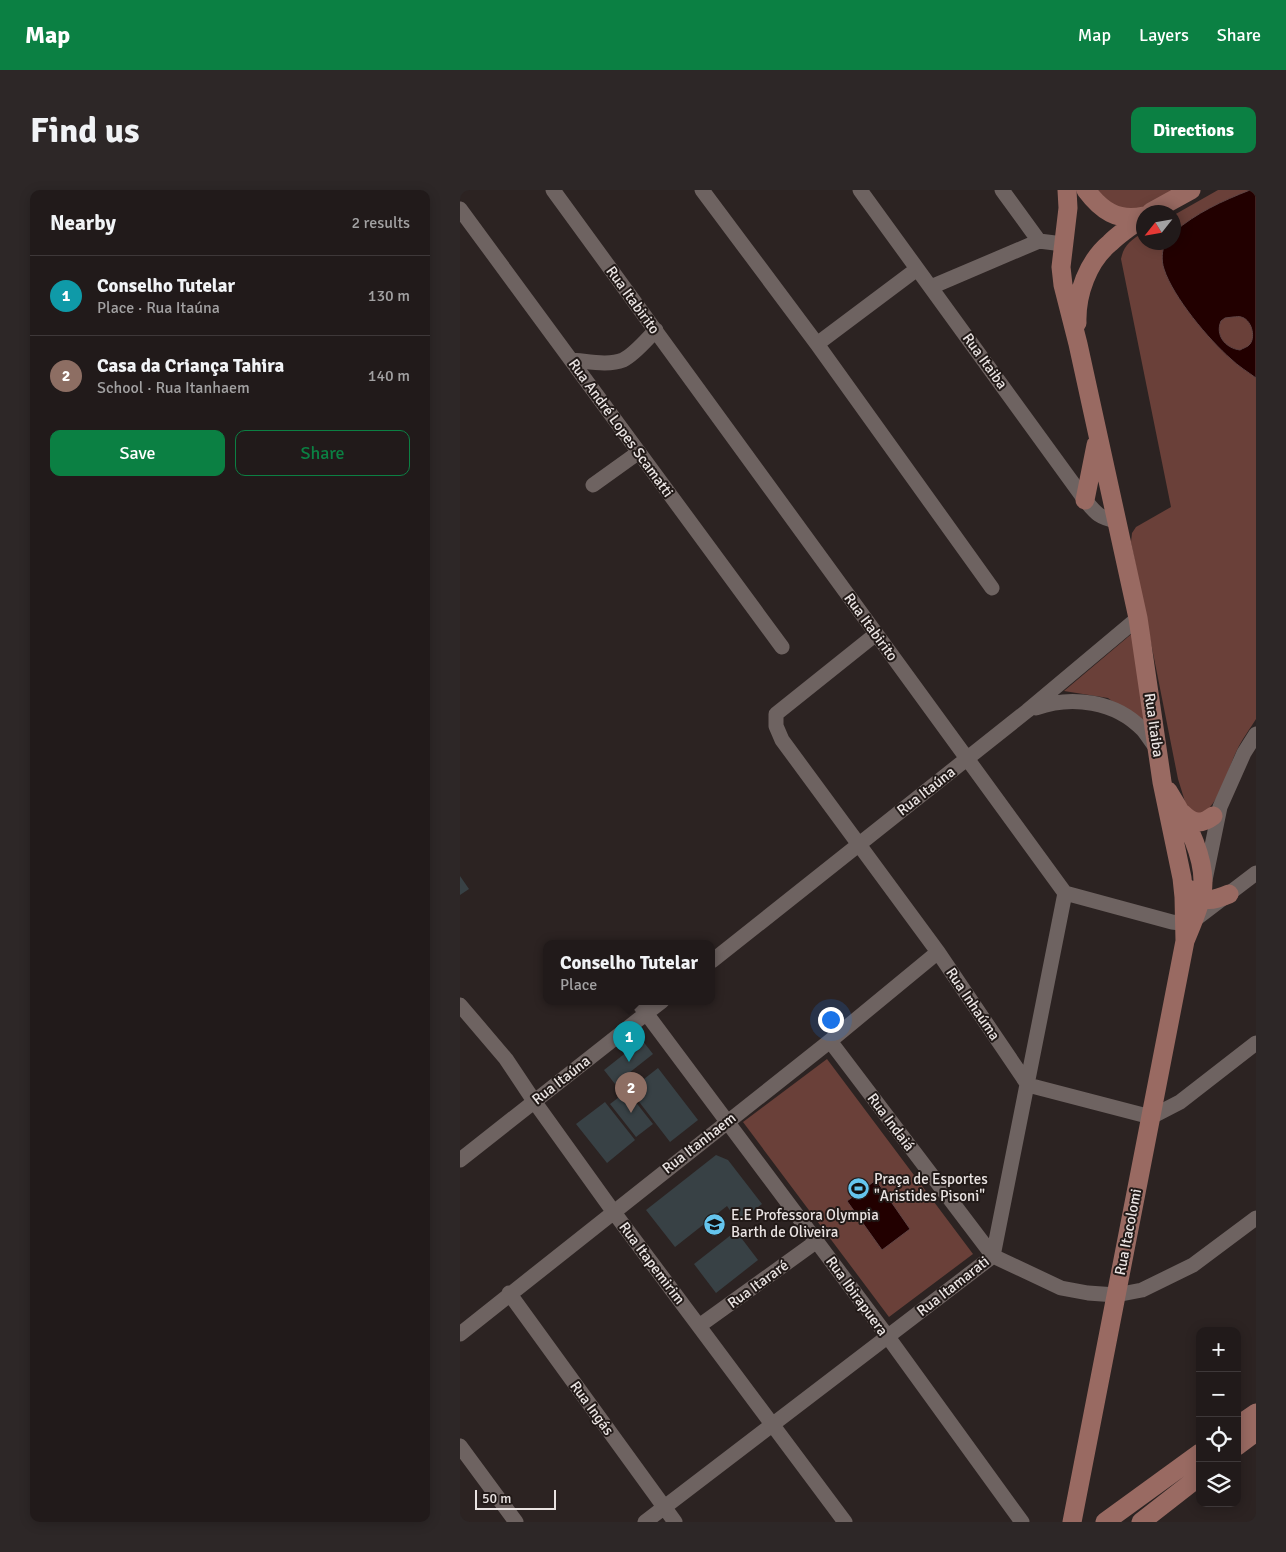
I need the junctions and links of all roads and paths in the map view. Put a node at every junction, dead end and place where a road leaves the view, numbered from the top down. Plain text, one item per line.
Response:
1 (553, 190) edge
2 (702, 190) edge
3 (860, 190) edge
4 (1002, 190) edge
5 (1067, 190) edge
6 (1086, 190) edge
7 (1191, 190) edge
8 (1164, 205) edge
9 (460, 209) edge
10 (1136, 217) edge
11 (1136, 223) edge
12 (1039, 241) junction
13 (1063, 244) junction
14 (917, 269) junction
15 (931, 287) junction
16 (656, 330) junction
17 (817, 344) junction
18 (1078, 344) junction
19 (571, 360) junction
20 (1098, 434) junction
21 (639, 452) junction
22 (593, 485) dead end
23 (1086, 500) junction
24 (1117, 521) junction
25 (992, 588) dead end
26 (1138, 618) junction
27 (876, 634) junction
28 (782, 647) dead end
29 (1027, 711) junction
30 (1256, 734) edge
31 (1158, 750) junction
32 (967, 758) junction
33 (1162, 782) junction
34 (1217, 811) junction
35 (1182, 813) junction
36 (1192, 839) junction
37 (858, 844) junction
38 (1177, 856) junction
39 (1256, 873) edge
40 (1182, 878) junction
41 (1065, 893) junction
42 (1229, 894) junction
43 (1201, 896) junction
44 (1187, 929) junction
45 (938, 952) junction
46 (715, 959) edge
47 (460, 1005) edge
48 (640, 1005) edge
49 (657, 1005) edge
50 (646, 1013) junction
51 (830, 1041) junction
52 (1256, 1043) edge
53 (1028, 1085) junction
54 (534, 1101) junction
55 (1151, 1117) junction
56 (728, 1121) junction
57 (460, 1160) edge
58 (613, 1211) junction
59 (1256, 1218) edge
60 (817, 1242) junction
61 (993, 1256) junction
62 (509, 1293) junction
63 (1116, 1295) junction
64 (699, 1326) junction
65 (460, 1334) edge
66 (888, 1337) junction
67 (1256, 1413) edge
68 (1241, 1423) edge
69 (773, 1425) junction
70 (1256, 1432) edge
71 (1241, 1443) edge
72 (460, 1446) edge
73 (1196, 1457) edge
74 (1196, 1479) edge
75 (664, 1506) junction
76 (516, 1522) edge
77 (645, 1522) edge
78 (676, 1522) edge
79 (845, 1522) edge
80 (1022, 1522) edge
81 (1072, 1522) edge
82 (1104, 1522) edge
83 (1140, 1522) edge

1 - 16 street, Rua Itabirito
2 - 17 street
3 - 14 street, Rua Itaiba
4 - 12 street
5 - 13 main road, Rua Itaiba
6 - 10 main road
7 - 8 main road
9 - 19 street, Rua André Lopes Scamatti
11 - 18 main road, Rua Itaiba
12 - 13 street
12 - 15 street
13 - 18 main road, Rua Itaiba
14 - 15 street, Rua Itaiba
14 - 17 street
15 - 23 street, Rua Itaiba
16 - 19 street
16 - 27 street, Rua Itabirito
17 - 25 street
18 - 20 main road, Rua Itaiba
19 - 21 street, Rua André Lopes Scamatti
20 - 23 main road
20 - 24 main road, Rua Itaiba
21 - 22 street
21 - 28 street, Rua André Lopes Scamatti
23 - 24 street, Rua Itaiba
24 - 26 main road, Rua Itaiba
26 - 29 street, Rua Itaúna
26 - 31 main road, Rua Itaiba
27 - 32 street, Rua Itabirito
27 - 37 street, Rua Inhaúma
29 - 31 street
29 - 32 street, Rua Itaúna
30 - 34 street
31 - 33 main road, Rua Itaiba
32 - 37 street, Rua Itaúna
32 - 41 street, Rua Itabirito
33 - 35 main road, Rua Itaiba
33 - 38 main road, Rua Itaiba
34 - 35 main road
34 - 36 street
34 - 43 street
35 - 36 main road, Rua Itaiba
36 - 38 main road
36 - 43 main road, Rua Itaiba
37 - 45 street, Rua Inhaúma
37 - 46 street, Rua Itaúna
38 - 40 main road, Rua Itaiba
39 - 42 street
40 - 43 main road
40 - 44 main road, Rua Itaiba
41 - 44 street
41 - 53 street, Rua Itamarati
42 - 43 main road
42 - 44 street
43 - 44 main road, Rua Itaiba
44 - 55 main road, Rua Itacolomi
45 - 51 street, Rua Itanhaem
45 - 53 street, Rua Inhaúma
47 - 54 street, Rua Itapemirim
48 - 50 street, Rua Ibirapuera
49 - 50 street, Rua Itaúna
50 - 54 street, Rua Itaúna
50 - 56 street, Rua Ibirapuera
51 - 56 street, Rua Itanhaem
51 - 61 street, Rua Indaiá
52 - 55 street
53 - 55 street
53 - 61 street, Rua Itamarati
54 - 57 street, Rua Itaúna
54 - 58 street, Rua Itapemirim
55 - 63 main road, Rua Itacolomi
56 - 58 street, Rua Itanhaem
56 - 60 street, Rua Ibirapuera
58 - 62 street, Rua Itanhaem
58 - 64 street, Rua Itapemirim
59 - 63 street, Rua Indaiá
60 - 64 street, Rua Itararé
60 - 66 street, Rua Ibirapuera
61 - 63 street, Rua Indaiá
61 - 66 street, Rua Itamarati
62 - 65 street, Rua Itanhaem
62 - 75 street, Rua Ingás
63 - 81 main road, Rua Itacolomi
64 - 69 street, Rua Itapemirim
66 - 69 street, Rua Itamarati
66 - 80 street, Rua Ibirapuera
67 - 68 main road
69 - 75 street, Rua Itamarati
69 - 79 street, Rua Itapemirim
70 - 71 main road
72 - 76 street
73 - 82 main road
74 - 83 main road
75 - 77 street, Rua Itamarati
75 - 78 street, Rua Ingás

